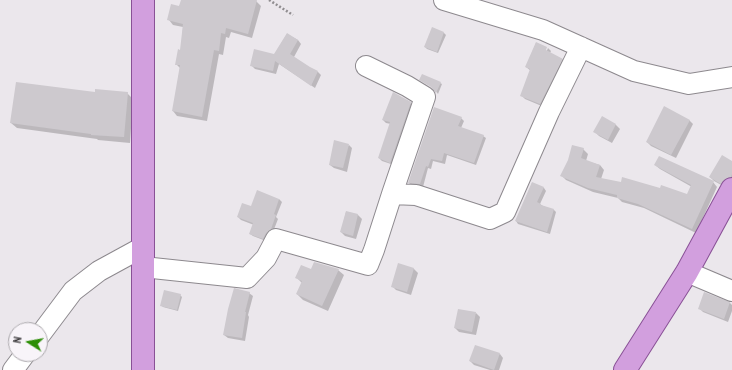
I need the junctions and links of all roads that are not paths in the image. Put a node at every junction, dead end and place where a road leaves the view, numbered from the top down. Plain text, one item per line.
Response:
1 (143, 0) edge
2 (444, 0) edge
3 (581, 47) junction
4 (366, 66) dead end
5 (732, 77) edge
6 (732, 189) edge
7 (392, 194) junction
8 (143, 257) junction
9 (687, 272) junction
10 (732, 291) edge
11 (48, 324) edge
12 (143, 370) edge
13 (625, 370) edge

1 - 8 main road
2 - 3 street
3 - 5 street
3 - 7 street
4 - 7 street
6 - 9 main road
7 - 8 street
8 - 11 street
8 - 12 main road
9 - 10 street
9 - 13 main road

